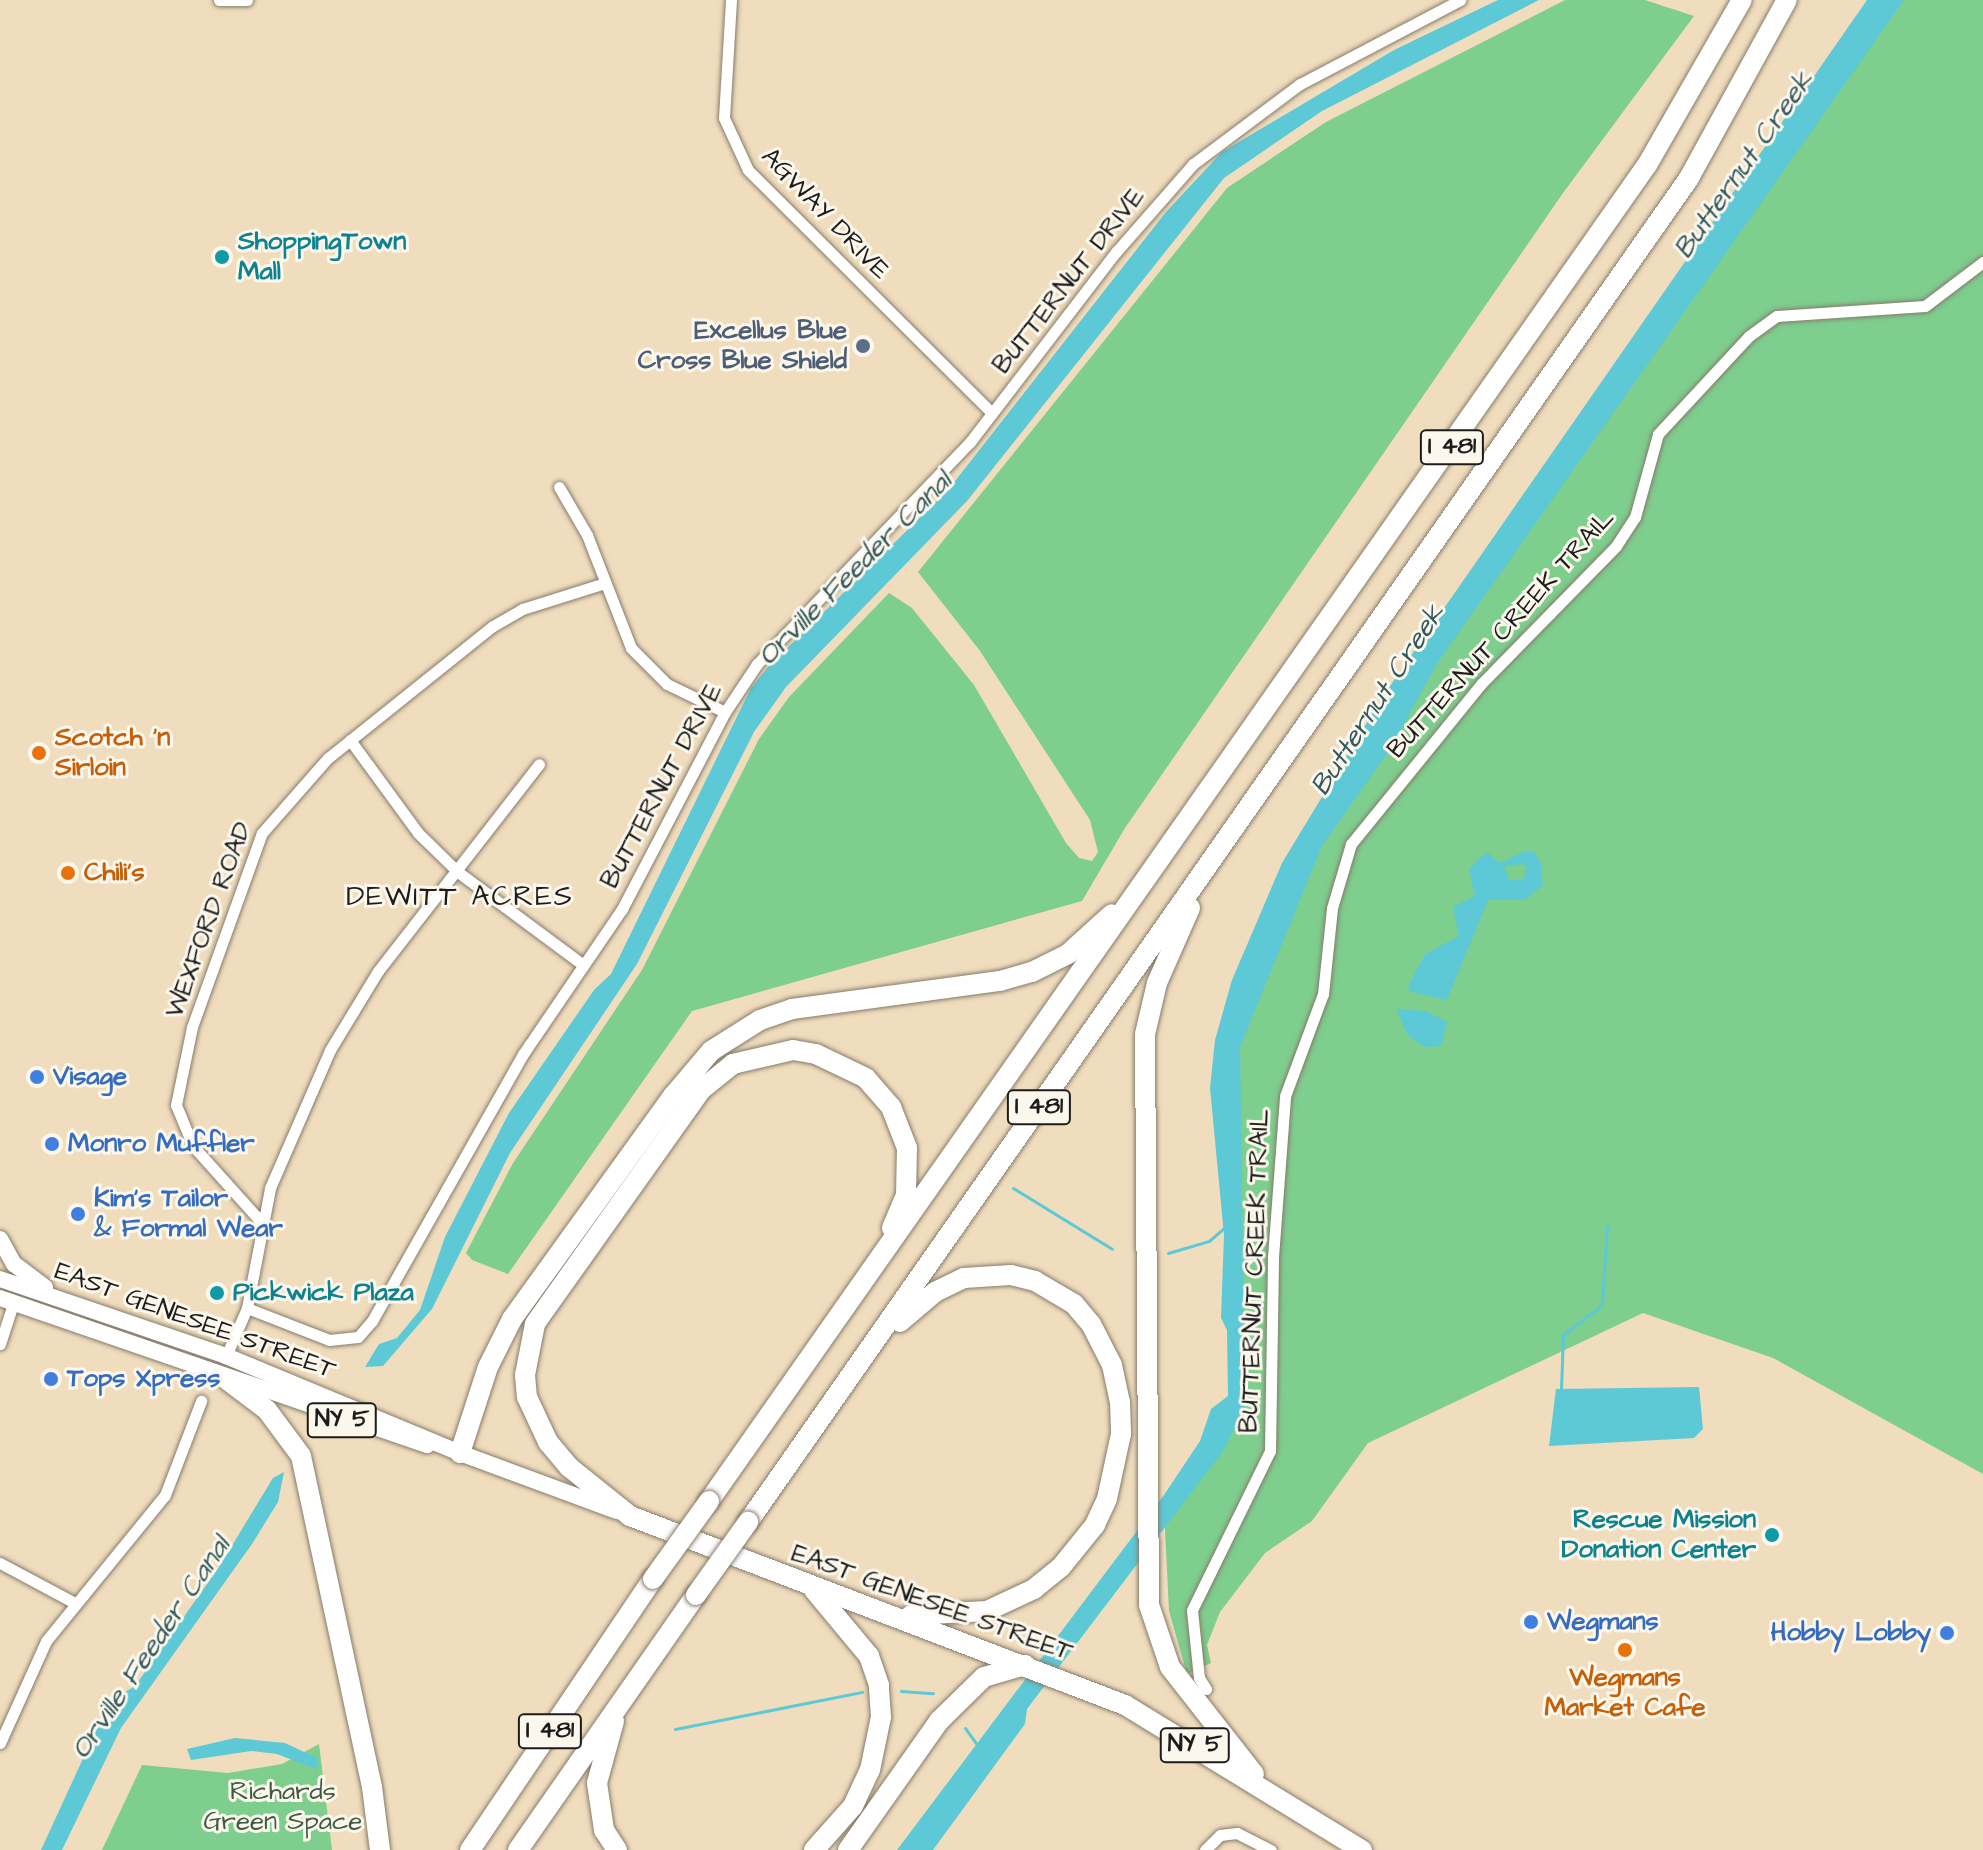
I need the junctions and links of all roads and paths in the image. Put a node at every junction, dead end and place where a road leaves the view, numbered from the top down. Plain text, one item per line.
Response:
1 (219, 0) edge
2 (247, 0) edge
3 (731, 0) edge
4 (1460, 0) edge
5 (1742, 0) edge
6 (1787, 0) edge
7 (1983, 262) edge
8 (992, 413) junction
9 (559, 487) dead end
10 (602, 584) junction
11 (725, 712) junction
12 (350, 740) junction
13 (539, 764) dead end
14 (1212, 862) junction
15 (458, 872) junction
16 (1144, 883) junction
17 (583, 965) junction
18 (263, 1224) junction
19 (0, 1239) edge
20 (0, 1279) edge
21 (862, 1285) junction
22 (6, 1301) edge
23 (74, 1303) junction
24 (247, 1308) junction
25 (0, 1344) edge
26 (868, 1353) junction
27 (226, 1356) junction
28 (217, 1375) junction
29 (201, 1401) dead end
30 (460, 1453) junction
31 (630, 1516) junction
32 (0, 1563) edge
33 (808, 1585) junction
34 (73, 1602) junction
35 (893, 1615) junction
36 (1027, 1665) junction
37 (1206, 1689) dead end
38 (622, 1699) junction
39 (0, 1743) edge
40 (1265, 1786) junction
41 (380, 1850) edge
42 (470, 1850) edge
43 (518, 1850) edge
44 (617, 1850) edge
45 (814, 1850) edge
46 (848, 1850) edge
47 (1205, 1850) edge
48 (1271, 1850) edge
49 (1362, 1850) edge

1 - 2 street
3 - 8 street, AGWAY DRIVE
4 - 8 street, BUTTERNUT DRIVE
5 - 16 highway, I 481
6 - 14 highway, I 481
7 - 37 street, BUTTERNUT CREEK TRAIL
8 - 11 street, BUTTERNUT DRIVE
9 - 10 street
10 - 11 street
10 - 12 street, WEXFORD ROAD
11 - 17 street, BUTTERNUT DRIVE
12 - 15 street
12 - 18 street, WEXFORD ROAD
13 - 15 street
14 - 26 highway, I 481
14 - 40 highway
15 - 17 street
15 - 18 street
16 - 21 highway, I 481
16 - 30 highway
17 - 24 street, BUTTERNUT DRIVE
18 - 24 street
19 - 23 main road, NY 5
20 - 23 main road, EAST GENESEE STREET
21 - 31 highway
21 - 42 highway, I 481, bridge
22 - 25 street
22 - 28 main road, EAST GENESEE STREET / NY 5
23 - 27 main road, EAST GENESEE STREET / NY 5
24 - 27 street
26 - 35 highway
26 - 38 highway, I 481, bridge
27 - 28 main road
27 - 30 main road, EAST GENESEE STREET / NY 5
28 - 30 main road, EAST GENESEE STREET / NY 5
28 - 41 highway
29 - 34 street
30 - 31 main road, EAST GENESEE STREET / NY 5
31 - 33 highway, EAST GENESEE STREET / NY 5
32 - 34 street
33 - 35 highway, EAST GENESEE STREET / NY 5
33 - 45 highway
34 - 39 street
35 - 36 highway, EAST GENESEE STREET / NY 5
36 - 40 highway, EAST GENESEE STREET / NY 5
36 - 46 highway
38 - 43 highway, I 481
38 - 44 highway
40 - 49 highway, EAST GENESEE STREET / NY 5
47 - 48 street

